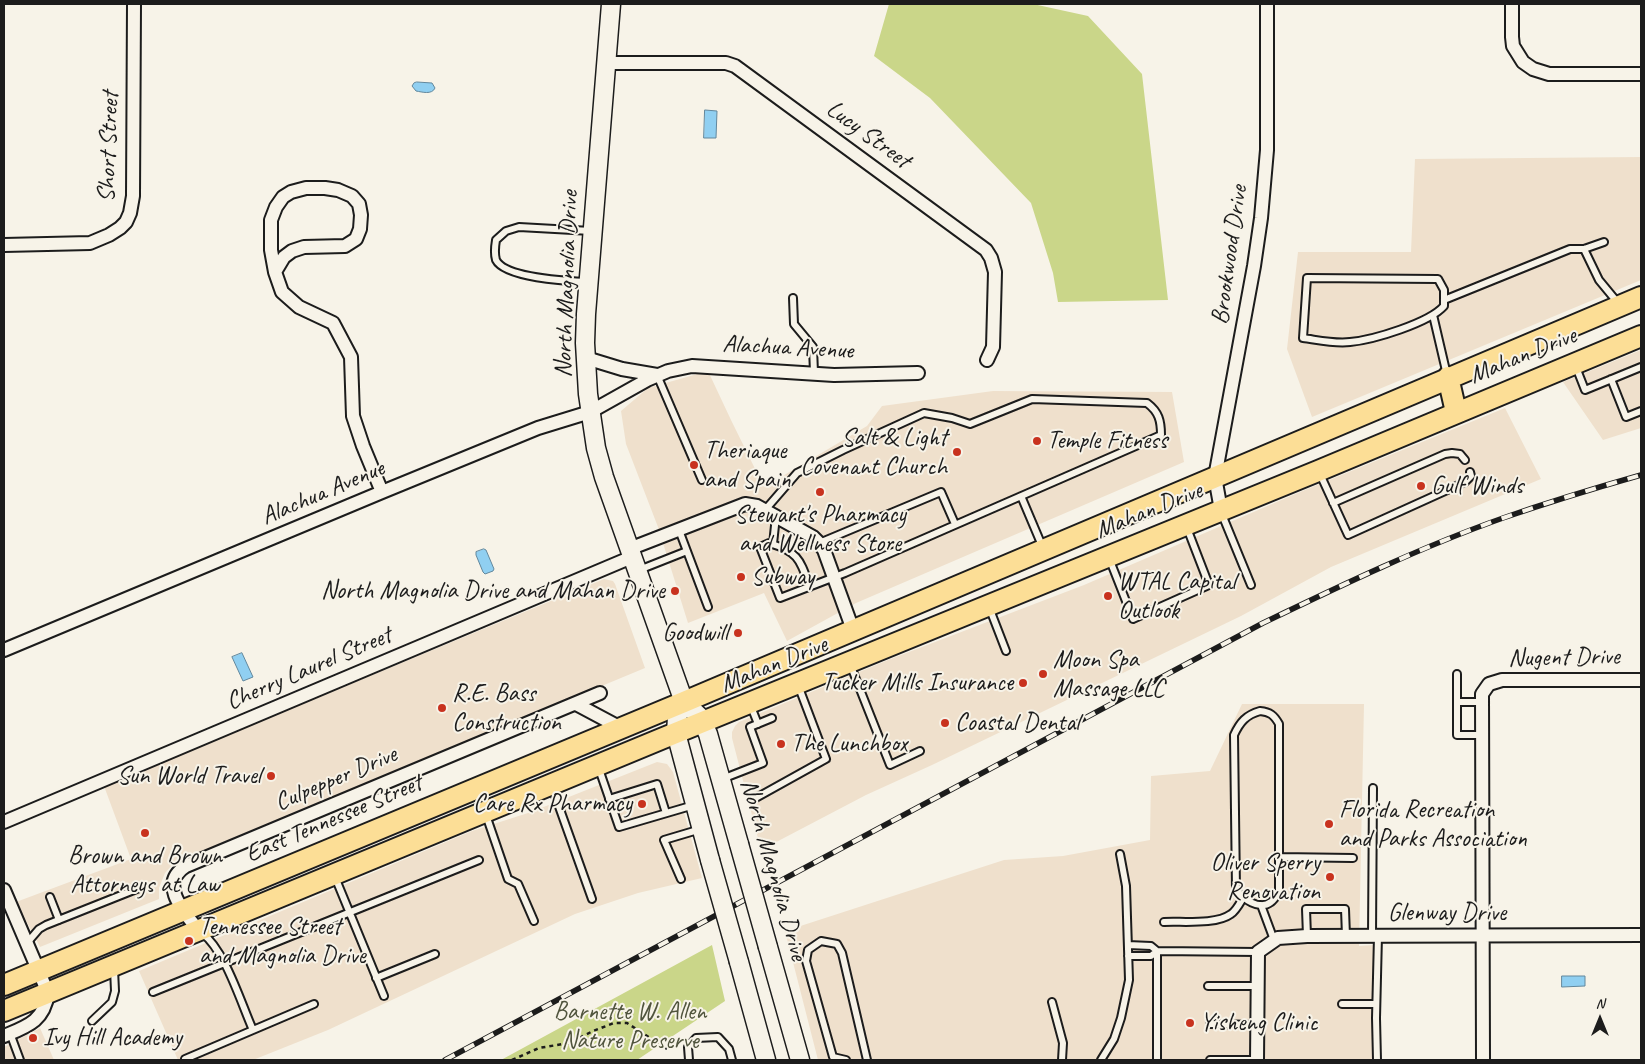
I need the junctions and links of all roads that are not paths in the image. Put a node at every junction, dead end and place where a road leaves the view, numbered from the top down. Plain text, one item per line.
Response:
1 (134, 4) edge
2 (607, 4) edge
3 (1267, 4) edge
4 (1512, 4) edge
5 (606, 63) junction
6 (1641, 74) edge
7 (592, 231) junction
8 (1604, 242) dead end
9 (4, 245) edge
10 (1584, 249) junction
11 (274, 272) junction
12 (588, 282) junction
13 (1641, 297) edge
14 (793, 298) dead end
15 (1444, 300) junction
16 (1620, 306) junction
17 (1433, 315) junction
18 (1641, 336) edge
19 (586, 358) junction
20 (987, 360) dead end
21 (1574, 363) junction
22 (1641, 367) edge
23 (814, 373) junction
24 (918, 373) dead end
25 (657, 375) junction
26 (1448, 377) junction
27 (1612, 379) junction
28 (590, 412) junction
29 (1456, 412) junction
30 (1641, 412) edge
31 (1465, 460) dead end
32 (1318, 471) junction
33 (1470, 472) dead end
34 (1215, 476) junction
35 (702, 480) dead end
36 (382, 492) junction
37 (1021, 496) junction
38 (1333, 503) junction
39 (1221, 510) junction
40 (770, 513) junction
41 (955, 524) junction
42 (1186, 525) junction
43 (678, 530) junction
44 (819, 543) junction
45 (772, 544) junction
46 (1043, 549) junction
47 (687, 552) junction
48 (1108, 556) junction
49 (633, 559) junction
50 (834, 578) junction
51 (1055, 578) junction
52 (1251, 585) dead end
53 (810, 587) junction
54 (988, 606) junction
55 (708, 607) dead end
56 (853, 630) junction
57 (4, 650) edge
58 (1006, 651) dead end
59 (850, 663) junction
60 (1457, 674) dead end
61 (1641, 680) edge
62 (797, 684) junction
63 (600, 693) dead end
64 (684, 702) junction
65 (1457, 702) junction
66 (1482, 702) junction
67 (576, 704) junction
68 (750, 704) junction
69 (772, 718) dead end
70 (704, 722) junction
71 (758, 724) junction
72 (621, 728) junction
73 (676, 733) junction
74 (1482, 735) junction
75 (920, 751) dead end
76 (598, 765) junction
77 (721, 779) junction
78 (551, 785) junction
79 (1373, 788) dead end
80 (609, 799) junction
81 (754, 799) dead end
82 (695, 804) junction
83 (485, 812) junction
84 (666, 813) junction
85 (4, 822) edge
86 (702, 829) junction
87 (353, 839) junction
88 (1120, 854) dead end
89 (1279, 857) junction
90 (1353, 858) dead end
91 (479, 860) dead end
92 (334, 874) junction
93 (681, 879) dead end
94 (139, 888) dead end
95 (4, 890) edge
96 (50, 897) dead end
97 (1243, 898) junction
98 (592, 899) dead end
99 (1261, 905) junction
100 (183, 910) junction
101 (350, 912) junction
102 (59, 920) junction
103 (534, 922) dead end
104 (1164, 922) dead end
105 (199, 931) junction
106 (1641, 935) edge
107 (1307, 936) junction
108 (1346, 936) junction
109 (1375, 936) junction
110 (1483, 936) junction
111 (1274, 940) junction
112 (27, 943) junction
113 (1128, 945) junction
114 (1157, 951) junction
115 (1258, 952) junction
116 (435, 954) dead end
117 (1128, 956) junction
118 (224, 963) junction
119 (114, 965) junction
120 (39, 970) junction
121 (376, 978) junction
122 (4, 985) edge
123 (1208, 986) dead end
124 (1257, 986) junction
125 (153, 992) dead end
126 (48, 993) junction
127 (384, 996) dead end
128 (1052, 1002) dead end
129 (314, 1004) dead end
130 (1342, 1004) dead end
131 (1376, 1004) junction
132 (4, 1011) edge
133 (92, 1021) dead end
134 (1210, 1024) dead end
135 (1257, 1025) junction
136 (252, 1030) junction
137 (7, 1034) edge
138 (185, 1059) edge
139 (20, 1060) edge
140 (689, 1060) edge
141 (732, 1060) edge
142 (766, 1060) edge
143 (800, 1060) edge
144 (846, 1060) edge
145 (867, 1060) edge
146 (1062, 1060) edge
147 (1101, 1060) edge
148 (1157, 1060) edge
149 (1210, 1060) edge
150 (1256, 1060) edge
151 (1377, 1060) edge
152 (1483, 1060) edge

1 - 9 street, Short Street
2 - 5 main road, North Magnolia Drive
3 - 34 street, Brookwood Drive
4 - 6 street
5 - 7 main road, North Magnolia Drive
5 - 20 street, Lucy Street
7 - 12 main road, North Magnolia Drive
7 - 12 lane
8 - 10 lane
10 - 15 lane
10 - 16 lane
11 - 11 street
11 - 36 street
12 - 19 main road, North Magnolia Drive
13 - 16 main road, Mahan Drive
14 - 23 lane
15 - 17 lane
15 - 17 lane
16 - 26 main road, Mahan Drive
17 - 26 lane
18 - 21 main road, Mahan Drive
19 - 25 street, Alachua Avenue
19 - 28 main road, North Magnolia Drive
21 - 27 lane
21 - 29 main road, Mahan Drive
22 - 27 lane
23 - 24 street, Alachua Avenue
23 - 25 street, Alachua Avenue
25 - 28 street, Alachua Avenue
25 - 35 lane
26 - 29 main road
26 - 34 main road, Mahan Drive
27 - 30 lane
28 - 36 street, Alachua Avenue
28 - 49 main road, North Magnolia Drive
29 - 32 main road, Mahan Drive
31 - 38 lane
32 - 38 lane
32 - 39 main road, Mahan Drive
33 - 38 lane
34 - 39 street, Brookwood Drive
34 - 46 main road, Mahan Drive
36 - 57 street, Alachua Avenue
37 - 40 lane
37 - 41 lane
37 - 46 lane
39 - 42 main road, Mahan Drive
39 - 52 lane
40 - 43 street, Cherry Laurel Street
40 - 44 street, Cherry Laurel Street
40 - 45 lane
41 - 44 lane
41 - 50 lane
42 - 48 main road, Mahan Drive
42 - 48 lane
43 - 47 lane
43 - 49 street, Cherry Laurel Street
44 - 50 street
45 - 53 lane
45 - 53 lane
46 - 51 main road
46 - 56 main road, Mahan Drive
47 - 49 lane
47 - 55 lane
48 - 51 main road, Mahan Drive
49 - 64 main road, North Magnolia Drive
49 - 85 street, Cherry Laurel Street
50 - 53 lane
50 - 56 street
51 - 54 main road, Mahan Drive
54 - 58 lane
54 - 59 main road, Mahan Drive
56 - 64 main road, Mahan Drive
59 - 62 main road, Mahan Drive
59 - 75 lane
60 - 65 lane
61 - 66 street, Nugent Drive
62 - 68 main road, Mahan Drive
62 - 81 lane
63 - 67 street, Culpepper Drive
64 - 70 main road, North Magnolia Drive
64 - 72 main road, East Tennessee Street
64 - 73 main road
65 - 66 lane
65 - 74 lane
66 - 74 street
67 - 72 street
67 - 100 street, Culpepper Drive
68 - 70 main road, Mahan Drive
68 - 71 lane
69 - 71 lane
70 - 73 main road, Mahan Drive
70 - 77 main road, North Magnolia Drive
71 - 77 lane
72 - 87 main road, East Tennessee Street
73 - 76 main road, East Tennessee Street
73 - 82 main road
74 - 110 street
76 - 78 main road, East Tennessee Street
76 - 80 lane
77 - 143 main road, North Magnolia Drive, bridge
78 - 83 main road, East Tennessee Street
78 - 98 lane
79 - 109 lane
80 - 84 lane
80 - 84 lane
82 - 84 lane
82 - 86 main road
83 - 92 main road, East Tennessee Street
83 - 103 lane
86 - 93 lane
86 - 142 main road, bridge
87 - 92 main road
87 - 100 main road, East Tennessee Street
88 - 113 lane
89 - 90 lane
89 - 97 lane
89 - 99 lane
91 - 101 lane
92 - 101 lane
92 - 105 main road, East Tennessee Street
94 - 102 lane
95 - 112 street
96 - 102 lane
97 - 99 lane
97 - 104 lane
99 - 111 lane
100 - 105 street, Culpepper Drive
100 - 120 main road, East Tennessee Street
101 - 118 lane
101 - 121 lane
102 - 112 lane
105 - 118 lane
105 - 119 main road, East Tennessee Street
106 - 110 street, Glenway Drive
107 - 108 street, Glenway Drive
107 - 108 lane
107 - 111 street, Glenway Drive
108 - 109 street, Glenway Drive
109 - 110 street, Glenway Drive
109 - 131 lane
110 - 152 street
111 - 115 street, Glenway Drive
112 - 120 street
113 - 114 lane
113 - 117 lane
114 - 115 lane
114 - 117 lane
114 - 148 lane
115 - 124 street
116 - 121 lane
117 - 147 lane
118 - 125 lane
118 - 136 lane
119 - 126 main road, East Tennessee Street
119 - 133 lane
120 - 122 main road, East Tennessee Street
120 - 126 street
121 - 127 lane
123 - 124 lane
124 - 135 street
126 - 132 main road, East Tennessee Street
126 - 137 street
128 - 146 lane
129 - 136 lane
130 - 131 lane
131 - 151 lane
134 - 135 lane
135 - 150 street
136 - 138 lane
137 - 139 lane
140 - 141 lane
144 - 145 lane
149 - 150 lane

